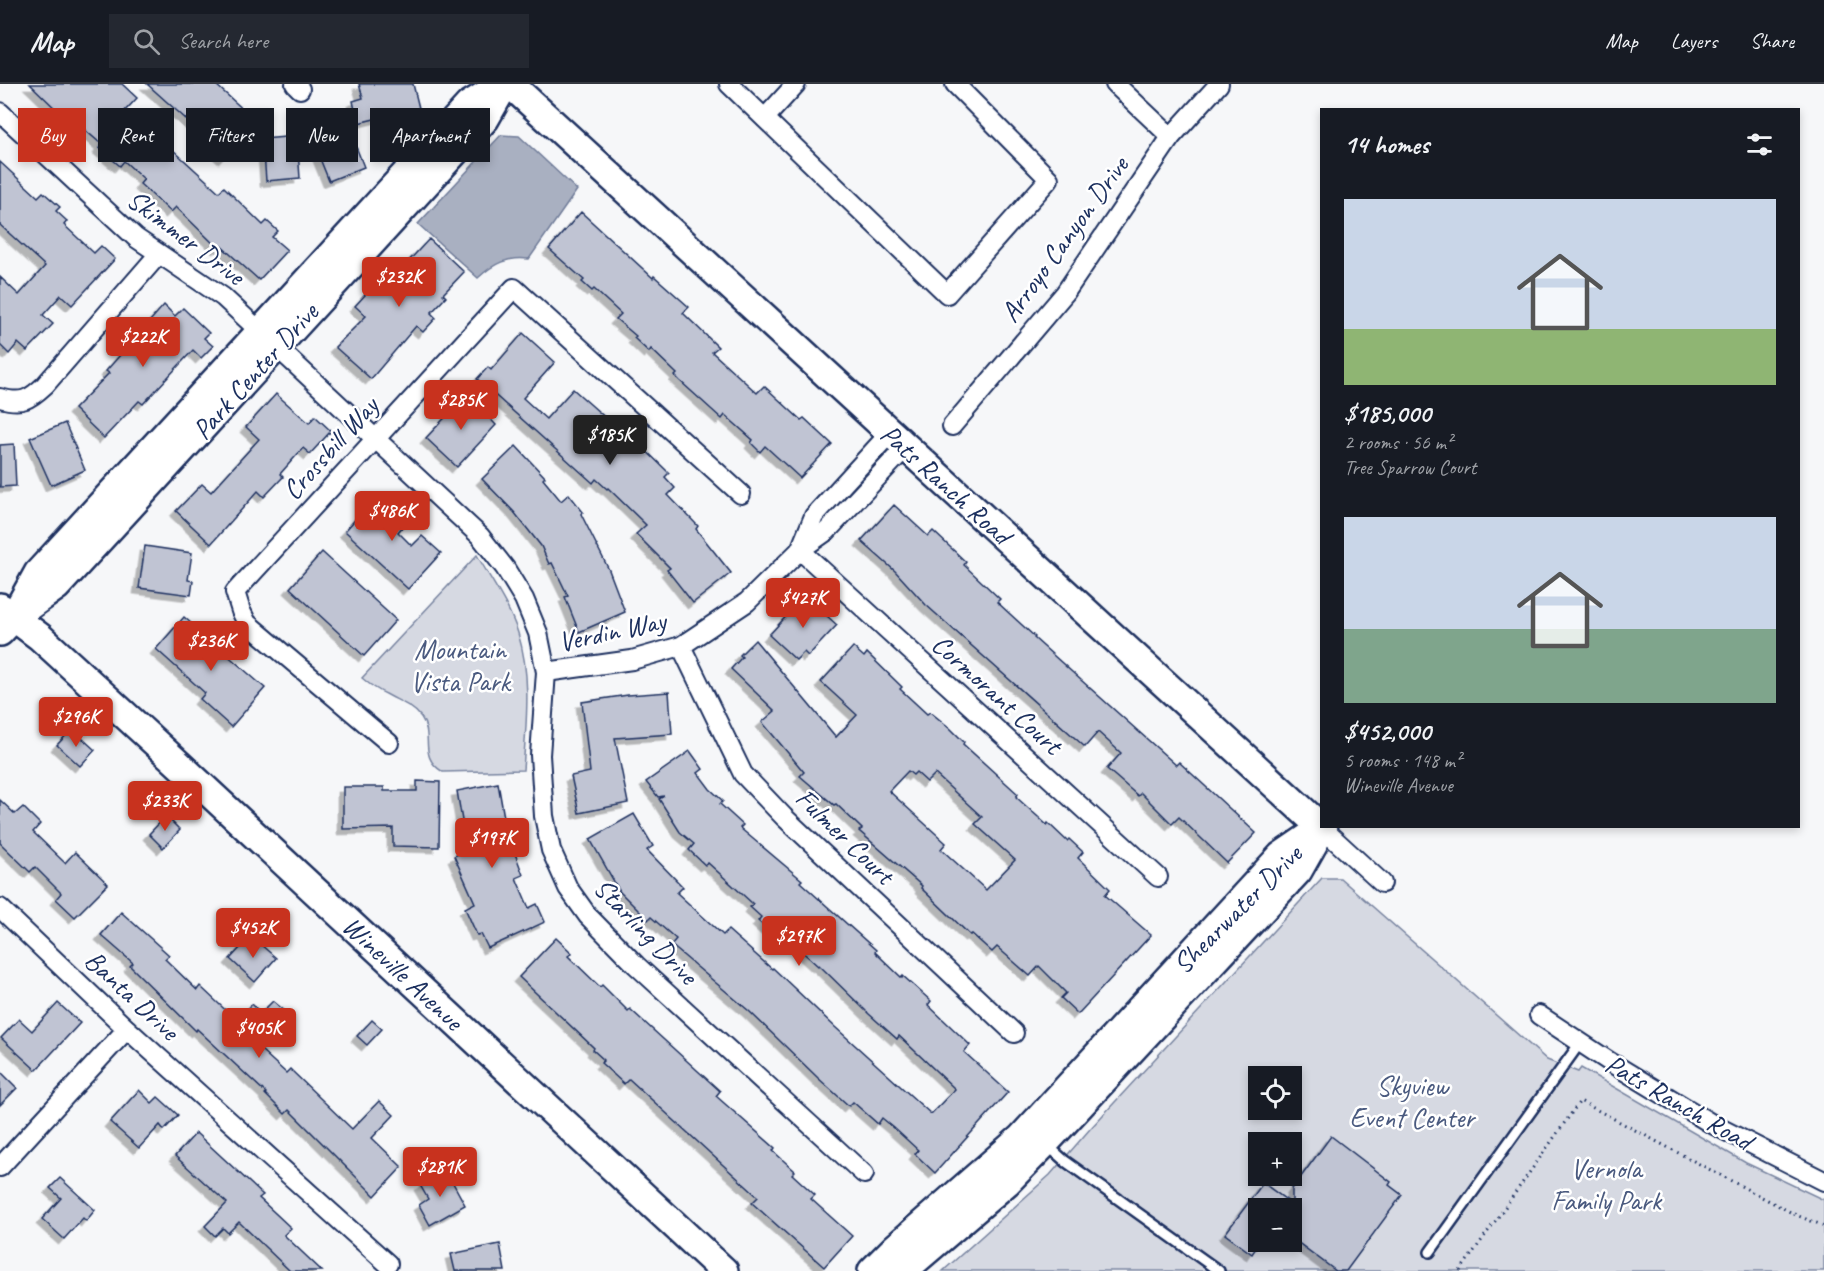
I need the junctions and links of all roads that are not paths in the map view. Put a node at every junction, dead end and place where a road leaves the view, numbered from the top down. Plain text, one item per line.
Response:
1 (506, 84) edge
2 (729, 84) edge
3 (796, 84) edge
4 (955, 84) edge
5 (1115, 84) edge
6 (1220, 84) edge
7 (0, 112) edge
8 (765, 118) junction
9 (1171, 137) junction
10 (158, 255) junction
11 (269, 339) junction
12 (7, 399) edge
13 (952, 426) dead end
14 (375, 438) junction
15 (898, 440) junction
16 (741, 494) dead end
17 (800, 550) junction
18 (5, 619) edge
19 (681, 646) junction
20 (546, 672) junction
21 (389, 743) dead end
22 (1320, 826) edge
23 (1322, 828) junction
24 (1158, 877) dead end
25 (1382, 883) dead end
26 (0, 908) edge
27 (1539, 1014) dead end
28 (128, 1029) junction
29 (1014, 1033) dead end
30 (1580, 1043) junction
31 (1045, 1143) junction
32 (0, 1167) edge
33 (864, 1174) dead end
34 (1824, 1181) edge
35 (1430, 1252) dead end
36 (388, 1264) dead end
37 (724, 1271) edge
38 (872, 1271) edge
39 (903, 1271) edge
40 (1218, 1271) edge

1 - 11 street, Park Center Drive
1 - 15 street, Pats Ranch Road
2 - 8 street
3 - 8 street
4 - 8 street
5 - 9 street
6 - 9 street, Arroyo Canyon Drive
7 - 10 street, Skimmer Drive
9 - 13 street, Arroyo Canyon Drive
10 - 11 street, Skimmer Drive
10 - 12 street
11 - 14 street, Starling Drive
11 - 18 street, Park Center Drive
14 - 16 street, Crossbill Way
14 - 20 street, Starling Drive
14 - 21 street, Crossbill Way
15 - 17 street, Verdin Way
15 - 22 street, Pats Ranch Road
17 - 19 street, Verdin Way
17 - 24 street, Cormorant Court
18 - 37 street, Wineville Avenue
19 - 20 street, Verdin Way
19 - 29 street, Fulmer Court
20 - 33 street, Starling Drive
23 - 25 street, Pats Ranch Road
23 - 31 street, Shearwater Drive
23 - 38 street, Shearwater Drive
26 - 28 street, Banta Drive
27 - 30 street, Pats Ranch Road
28 - 32 street
28 - 36 street, Banta Drive
30 - 34 street, Pats Ranch Road
30 - 35 lane
31 - 39 street, Shearwater Drive
31 - 40 lane

